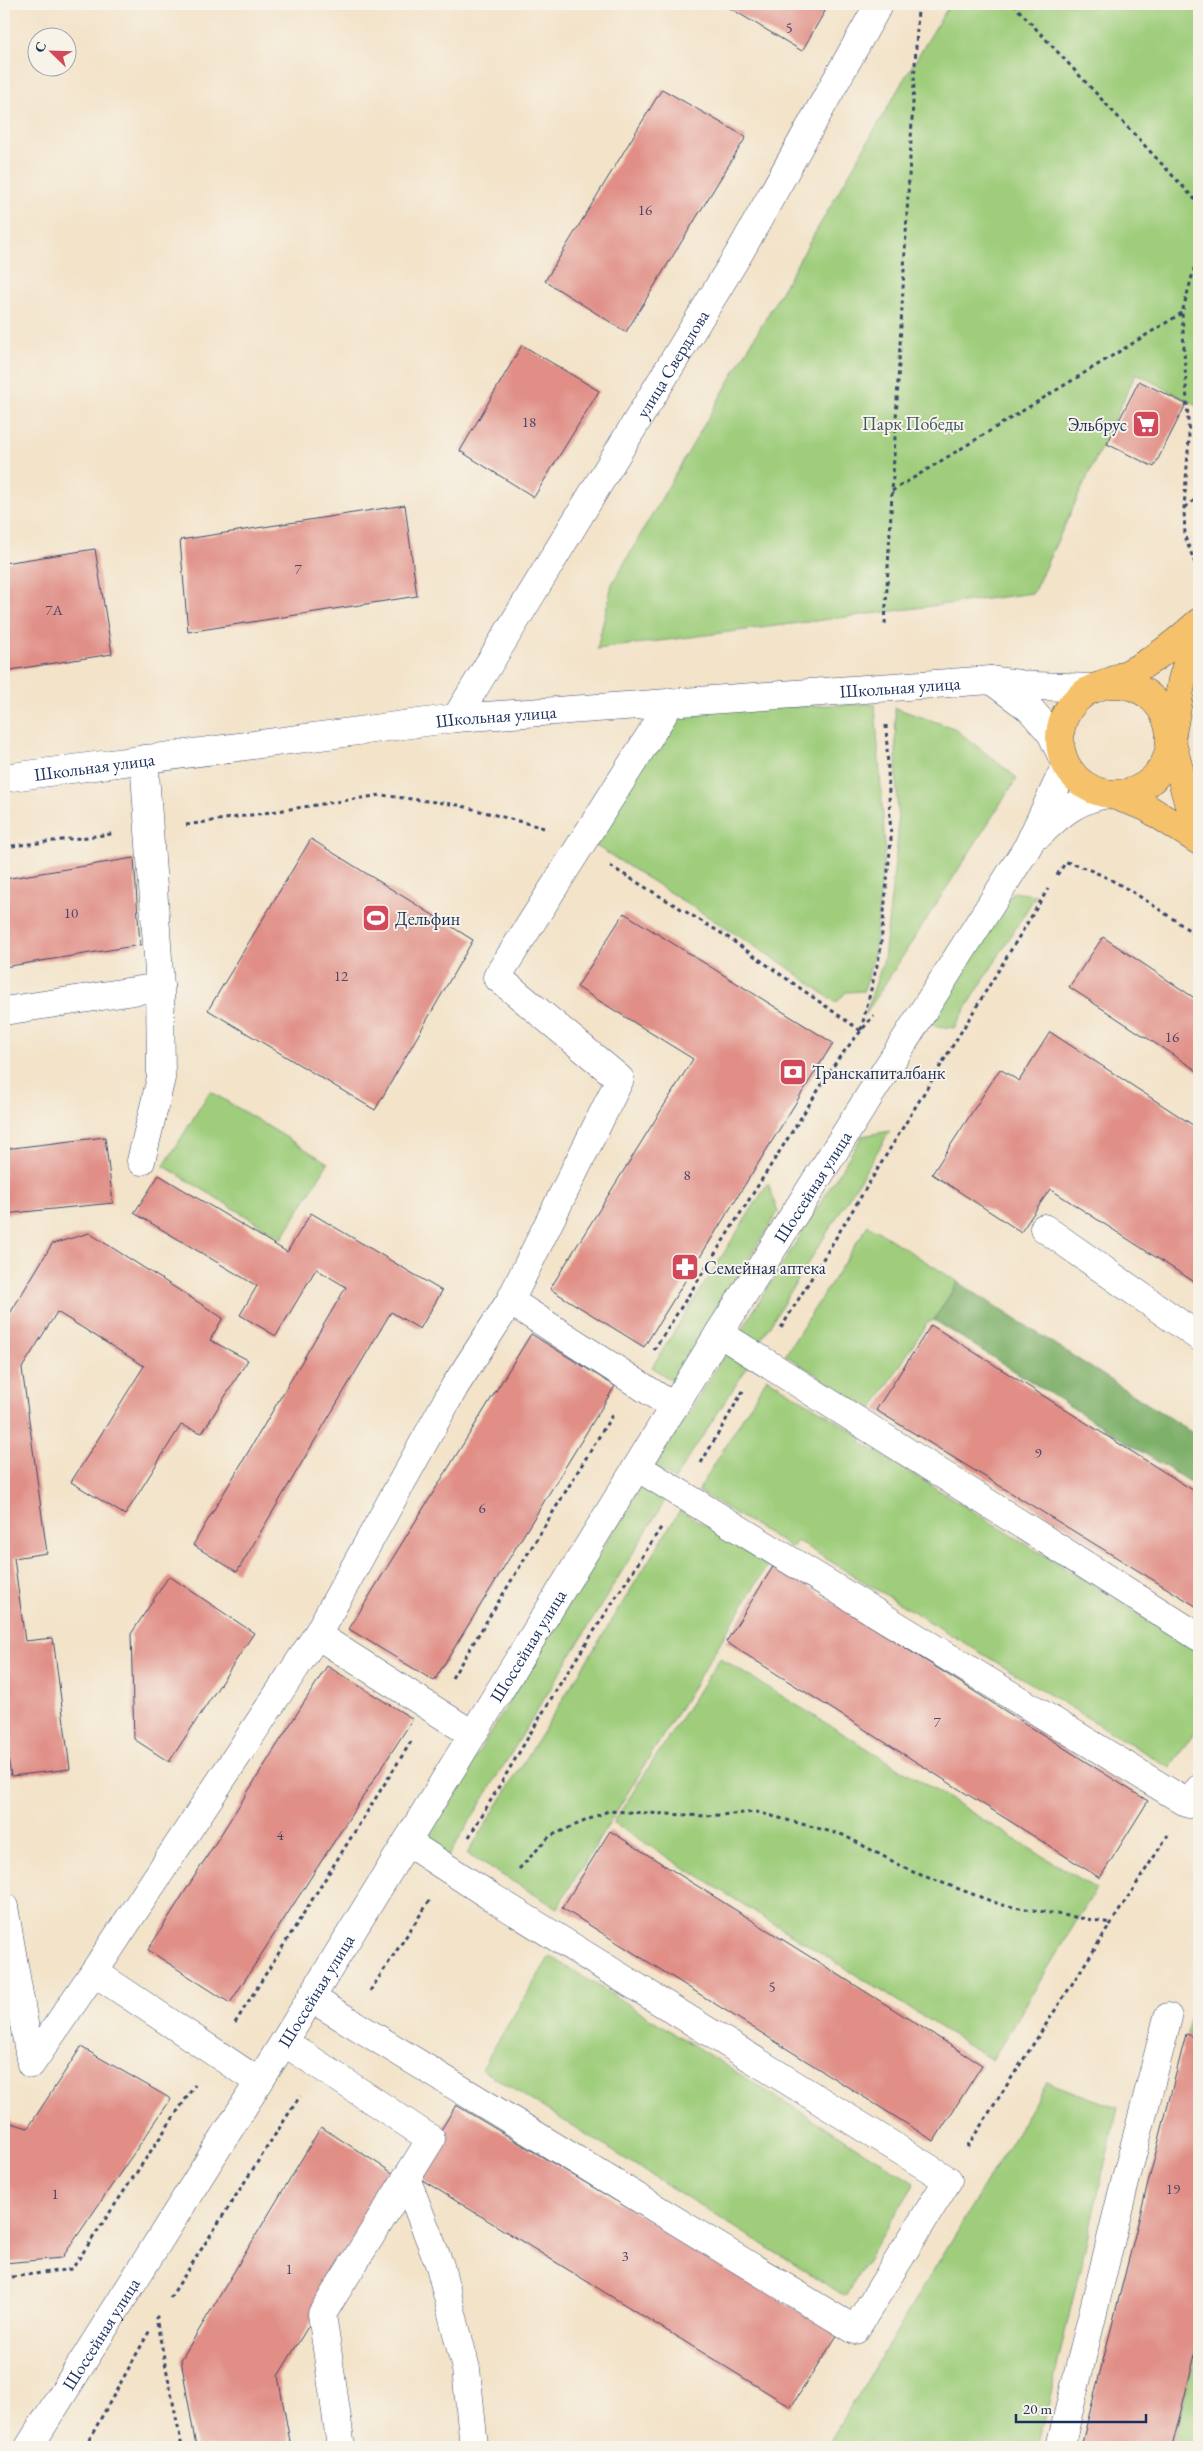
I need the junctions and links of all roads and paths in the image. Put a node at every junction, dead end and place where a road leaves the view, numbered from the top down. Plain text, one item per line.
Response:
1 (879, 4) edge
2 (918, 4) edge
3 (1013, 4) edge
4 (1199, 204) edge
5 (1199, 251) edge
6 (1182, 313) junction
7 (892, 490) junction
8 (1199, 497) edge
9 (1184, 508) junction
10 (1198, 571) edge
11 (1199, 623) edge
12 (885, 624) dead end
13 (991, 680) junction
14 (1096, 688) junction
15 (672, 702) junction
16 (456, 718) junction
17 (886, 721) dead end
18 (1171, 739) junction
19 (144, 759) junction
20 (1066, 765) junction
21 (4, 778) edge
22 (1109, 794) junction
23 (1199, 827) edge
24 (149, 830) junction
25 (1199, 841) edge
26 (1028, 846) junction
27 (4, 847) edge
28 (579, 847) junction
29 (1066, 862) dead end
30 (1199, 937) edge
31 (160, 987) junction
32 (4, 1012) edge
33 (141, 1161) dead end
34 (1044, 1228) dead end
35 (510, 1301) junction
36 (719, 1333) junction
37 (1199, 1337) edge
38 (674, 1407) junction
39 (637, 1467) junction
40 (317, 1635) junction
41 (1199, 1637) edge
42 (472, 1734) junction
43 (1194, 1796) edge
44 (406, 1842) junction
45 (493, 1898) junction
46 (4, 1908) edge
47 (1111, 1923) junction
48 (94, 1972) junction
49 (311, 1998) junction
50 (1168, 2017) dead end
51 (284, 2042) junction
52 (320, 2067) junction
53 (259, 2082) junction
54 (406, 2178) junction
55 (948, 2180) junction
56 (166, 2303) dead end
57 (161, 2311) dead end
58 (156, 2318) junction
59 (29, 2447) edge
60 (85, 2447) edge
61 (182, 2447) edge
62 (341, 2447) edge
63 (474, 2447) edge
64 (1060, 2447) edge

1 - 16 street, улица Свердлова
2 - 7 path
3 - 4 path
5 - 6 path
6 - 7 path
6 - 9 path
7 - 12 path
8 - 9 path
9 - 10 path
11 - 14 main road
11 - 18 main road
13 - 14 street, Школьная улица
13 - 15 street, Школьная улица
13 - 20 street
14 - 18 main road
14 - 20 main road
15 - 16 street, Школьная улица
15 - 28 street
16 - 19 street, Школьная улица
17 - 28 path
18 - 22 main road
18 - 23 main road
19 - 21 street, Школьная улица
19 - 24 street
20 - 22 main road
20 - 26 street
22 - 25 main road
22 - 26 street
24 - 27 path
24 - 28 path
24 - 31 street
26 - 36 street, Шоссейная улица
28 - 35 street
29 - 30 path
31 - 32 street
31 - 33 street
34 - 37 street
35 - 38 street
35 - 40 street
36 - 38 street, Шоссейная улица
36 - 41 street
38 - 39 street, Шоссейная улица
39 - 42 street, Шоссейная улица
39 - 43 street
40 - 42 street
40 - 48 street
42 - 44 street, Шоссейная улица
43 - 47 path
44 - 45 street
44 - 49 street, Шоссейная улица
45 - 47 path
45 - 55 street
46 - 48 street
47 - 55 path
48 - 53 street
49 - 51 street, Шоссейная улица
49 - 55 street
50 - 64 street
51 - 52 street
51 - 53 street, Шоссейная улица
52 - 54 street
52 - 56 path
53 - 59 street, Шоссейная улица
54 - 62 street
54 - 63 street
57 - 58 path
58 - 60 path
58 - 61 path

